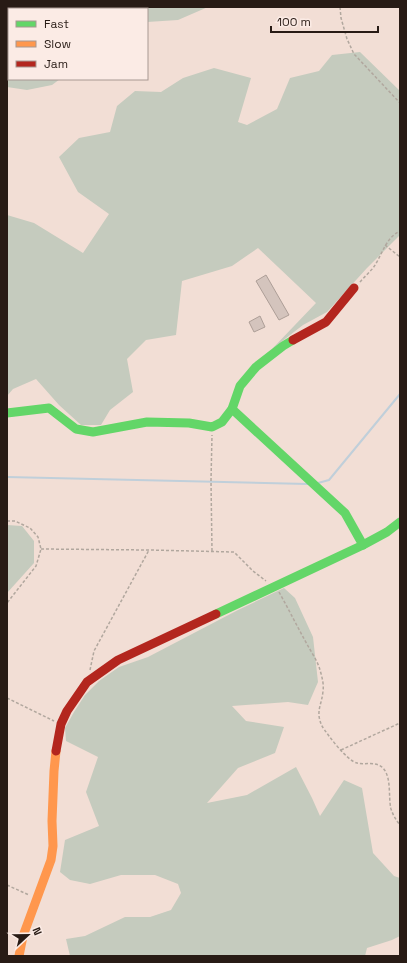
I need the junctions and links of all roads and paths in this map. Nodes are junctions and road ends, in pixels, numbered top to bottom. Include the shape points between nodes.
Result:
1 (340, 7) edge
2 (400, 102) edge
3 (400, 231) edge
4 (385, 245) junction
5 (400, 257) edge
6 (354, 288) joint
7 (232, 409) junction
8 (7, 413) edge
9 (212, 427) junction
10 (7, 521) edge
11 (400, 522) edge
12 (363, 545) junction
13 (41, 550) junction
14 (149, 550) junction
15 (212, 551) junction
16 (276, 586) junction
17 (7, 603) edge
18 (90, 670) dead end
19 (7, 698) edge
20 (400, 723) edge
21 (60, 724) junction
22 (341, 750) junction
23 (400, 825) edge
24 (7, 885) edge
25 (37, 898) junction
26 (19, 956) edge

1 - 2 path via 347,39 354,54
3 - 4 path
4 - 5 path
4 - 6 path via 373,268
6 - 7 street via 326,322 283,346 256,367 240,386
7 - 9 street via 222,422
7 - 12 street via 345,513
8 - 9 street via 49,408 76,429 93,432 147,422 189,423
9 - 15 path
10 - 13 path via 16,521 30,528 38,537
11 - 12 street
12 - 16 street
13 - 14 path
13 - 17 path via 36,566
14 - 15 path
14 - 18 path via 94,651
15 - 16 path via 234,552 266,581
16 - 21 street via 118,660 87,682
16 - 22 path via 319,668 324,684 318,717
19 - 21 path
20 - 22 path
21 - 25 street via 54,771 53,846 48,870
22 - 23 path via 350,761 374,764 386,772 391,809
24 - 25 path
25 - 26 street

